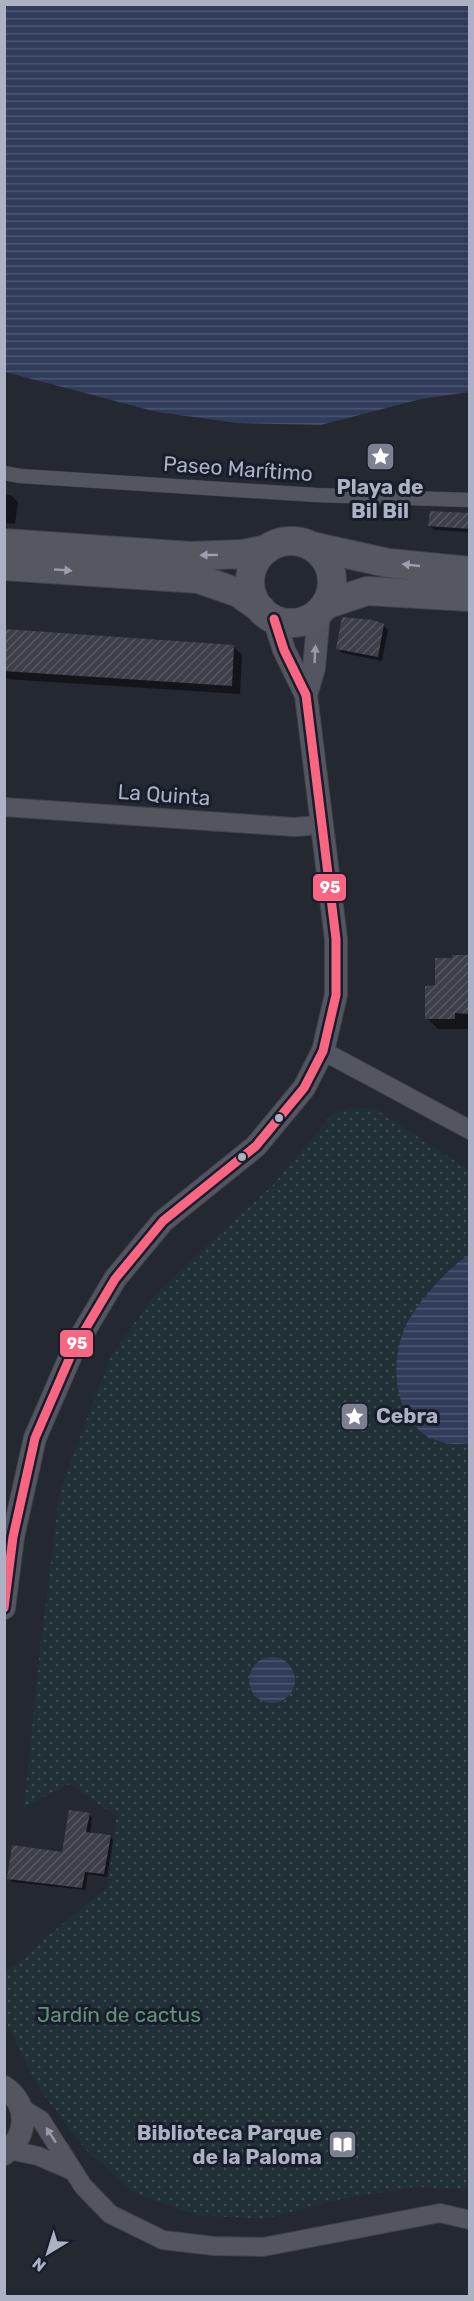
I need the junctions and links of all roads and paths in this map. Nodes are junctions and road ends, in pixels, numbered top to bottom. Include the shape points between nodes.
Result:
1 (4, 472) edge
2 (470, 500) edge
3 (4, 543) edge
4 (310, 546) junction
5 (267, 549) junction
6 (4, 566) edge
7 (470, 571) edge
8 (470, 597) edge
9 (322, 608) junction
10 (271, 622) junction
11 (306, 695) junction
12 (4, 807) edge
13 (321, 825) junction
14 (323, 1051) junction
15 (470, 1130) edge
16 (4, 1608) edge
17 (10, 2091) edge
18 (6, 2154) edge
19 (74, 2171) junction
20 (470, 2220) edge

1 - 2 street, Paseo Marítimo via 316,495
5 -> 3 main road via 243,554 190,555
4 - 5 main road via 293,541
7 -> 4 main road via 388,563
4 - 9 main road via 325,560 332,579 331,592
5 - 10 main road via 258,558 250,584 254,598
6 -> 10 main road via 199,579 239,593
8 - 9 main road via 367,591
9 - 10 main road via 298,622
11 -> 9 street
10 - 11 street
11 - 13 street
12 - 13 street, La Quinta via 294,827
13 - 14 street via 336,939 336,995
14 - 15 street
14 - 16 street via 304,1088 256,1146 163,1221 115,1279 74,1348 35,1438 13,1537
17 - 18 street via 23,2128
19 -> 17 street via 41,2120
18 - 19 street via 38,2156
19 - 20 street via 110,2214 163,2240 263,2247 440,2213

